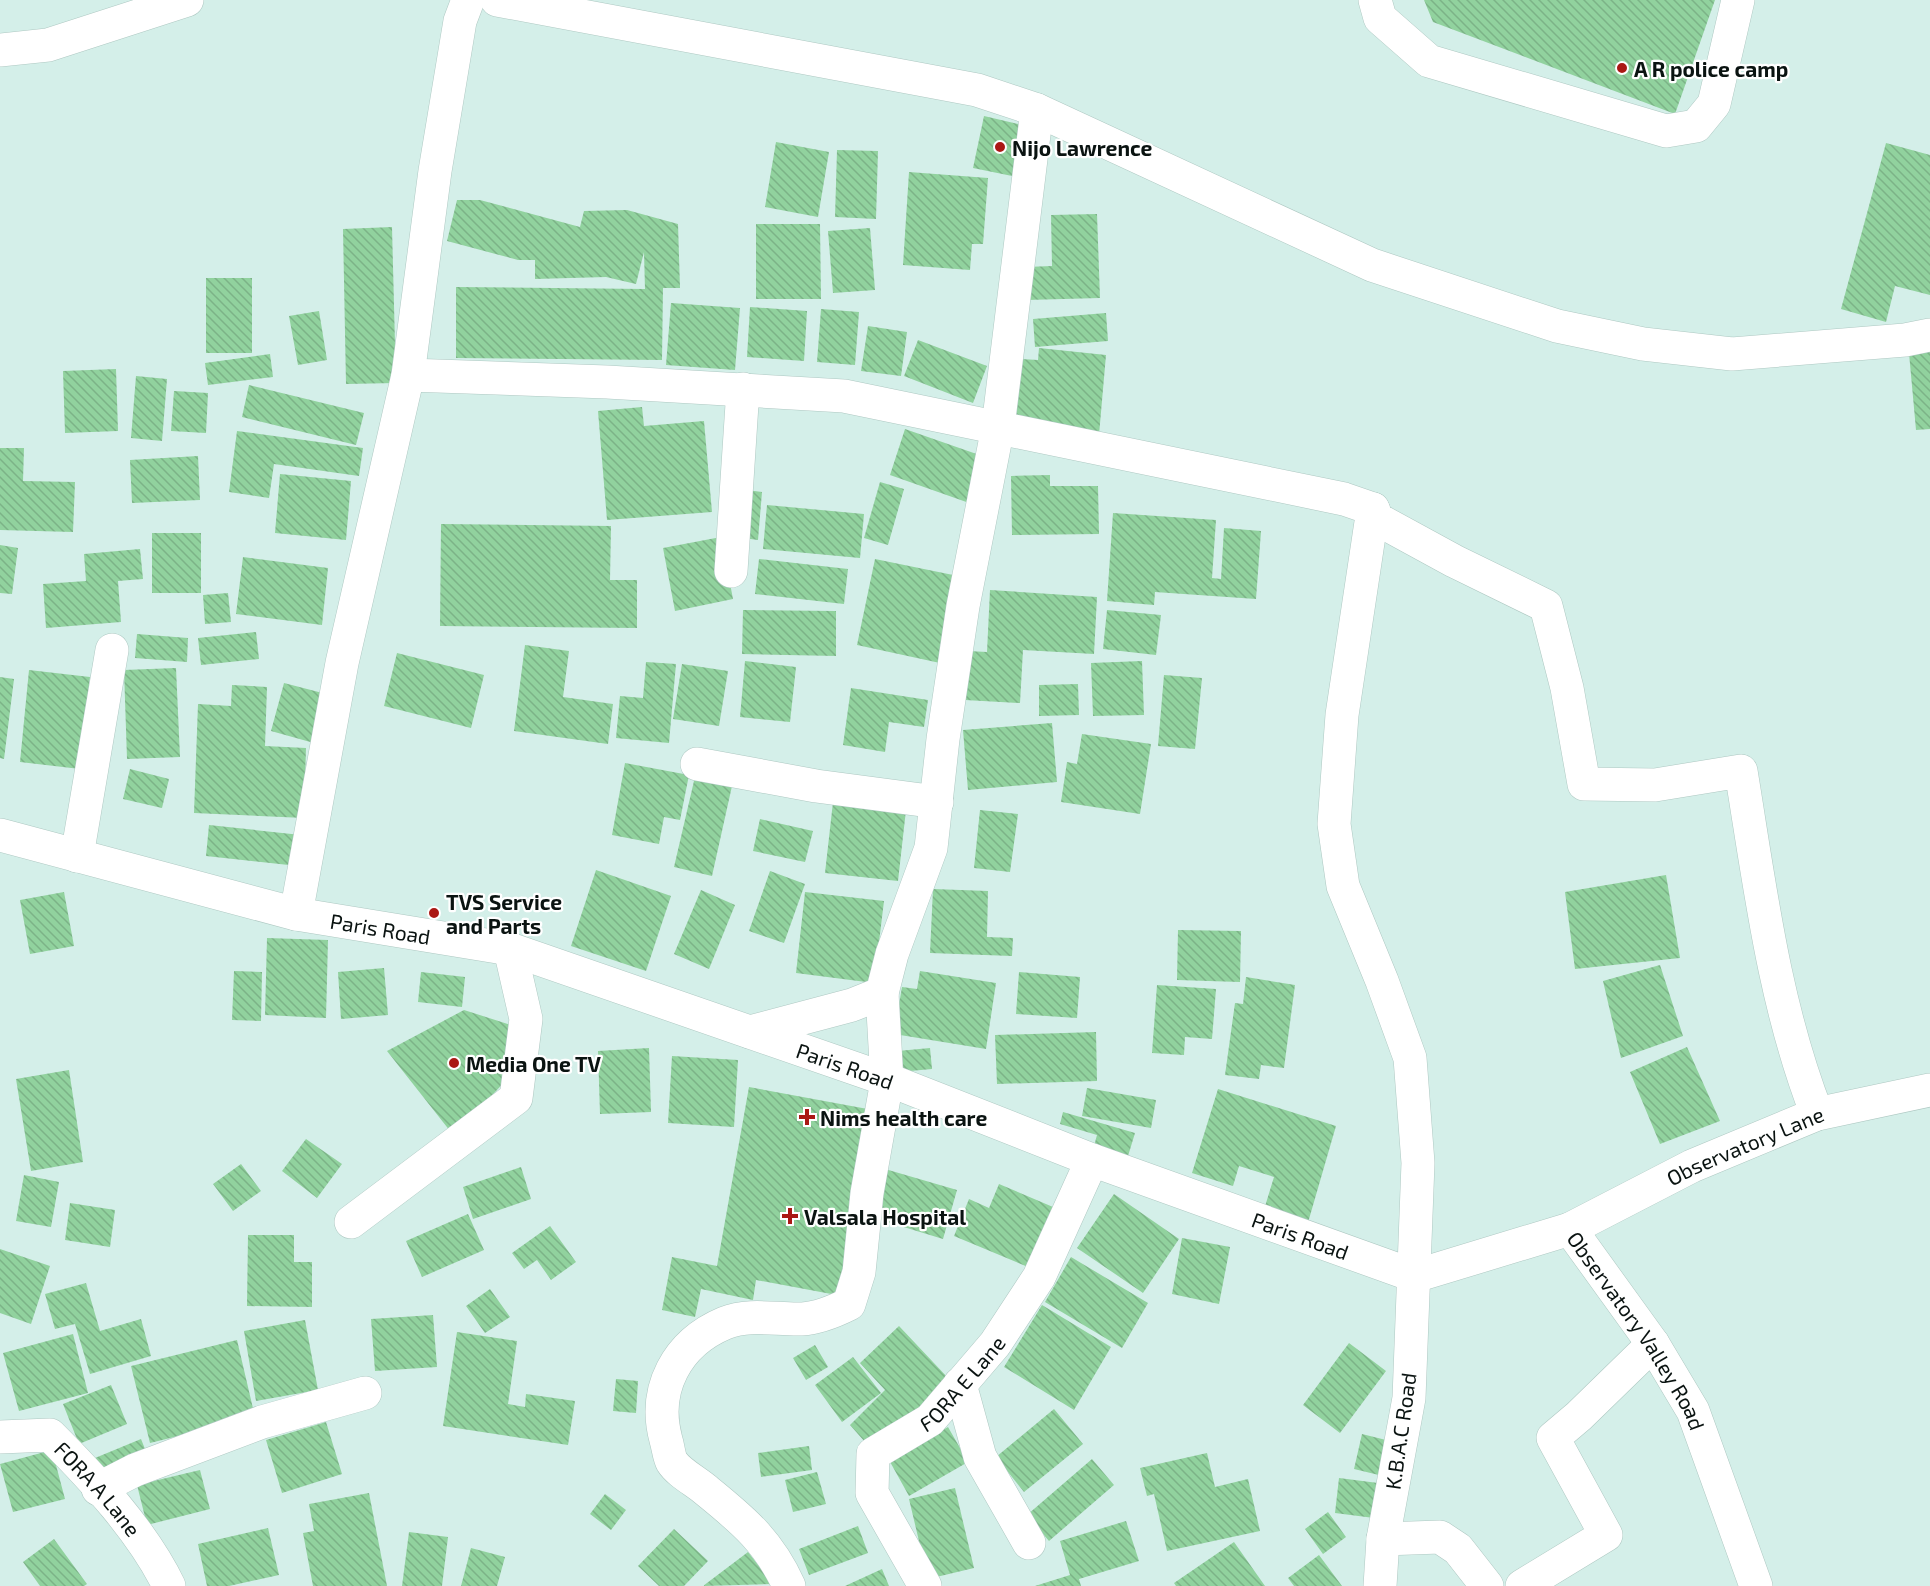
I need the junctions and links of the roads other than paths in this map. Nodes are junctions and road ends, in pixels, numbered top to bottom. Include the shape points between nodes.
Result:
1 (187, 0) edge
2 (468, 0) edge
3 (497, 0) edge
4 (1375, 0) edge
5 (1738, 0) edge
6 (0, 50) edge
7 (1037, 110) junction
8 (1930, 335) edge
9 (408, 375) junction
10 (743, 389) junction
11 (998, 427) junction
12 (1373, 509) junction
13 (731, 571) dead end
14 (112, 650) dead end
15 (697, 764) dead end
16 (937, 802) junction
17 (0, 835) edge
18 (77, 856) junction
19 (296, 914) junction
20 (510, 949) junction
21 (882, 993) junction
22 (750, 1032) junction
23 (887, 1081) junction
24 (1930, 1090) edge
25 (1817, 1114) junction
26 (1092, 1160) junction
27 (351, 1222) dead end
28 (1570, 1229) junction
29 (1415, 1276) junction
30 (1653, 1344) junction
31 (960, 1384) junction
32 (365, 1393) dead end
33 (0, 1437) edge
34 (98, 1489) junction
35 (1383, 1539) junction
36 (1029, 1543) dead end
37 (169, 1586) edge
38 (789, 1586) edge
39 (925, 1586) edge
40 (1380, 1586) edge
41 (1486, 1586) edge
42 (1522, 1586) edge
43 (1756, 1586) edge

1 - 6 street via 48,45
2 - 9 street via 460,21 435,171
3 - 7 street via 977,90
4 - 5 street via 1380,18 1429,61 1666,131 1696,126 1714,104
7 - 8 street via 1372,265 1557,326 1643,344 1732,354
7 - 11 street
9 - 10 street
9 - 19 street via 342,663
10 - 11 street via 844,396
10 - 13 street
11 - 12 street via 1344,499
11 - 16 street via 963,606
12 - 25 street via 1377,519 1546,606 1567,688 1584,784 1655,785 1741,771 1772,963 1796,1061
12 - 29 street, K.B.A.C Road via 1342,715 1334,824 1343,886 1410,1058 1418,1163
14 - 18 street
15 - 16 street via 816,786
16 - 21 street via 931,848 892,954
17 - 18 street, Paris Road
18 - 19 street, Paris Road
19 - 20 street, Paris Road
20 - 22 street, Paris Road
20 - 27 street via 526,1019 516,1098
21 - 22 street via 852,1005
21 - 23 street
22 - 23 street, Paris Road
23 - 26 street, Paris Road
23 - 38 street via 858,1272 849,1304 802,1319 772,1316 728,1322 697,1338 678,1359 662,1392 662,1425 672,1462 765,1542
24 - 25 street, Observatory Lane
25 - 28 street, Observatory Lane via 1692,1167
26 - 29 street, Paris Road
26 - 31 street, FORA E Lane via 1040,1277 995,1344
28 - 29 street, Observatory Valley Road
28 - 30 street, Observatory Valley Road
29 - 35 street, K.B.A.C Road via 1409,1398
30 - 42 street via 1552,1438 1606,1535
30 - 43 street, Observatory Valley Road via 1693,1411
31 - 36 street via 980,1457
31 - 39 street, FORA E Lane via 930,1420 873,1454 872,1492
32 - 34 street via 262,1422 135,1470
33 - 34 street, FORA A Lane via 50,1436
34 - 37 street, FORA A Lane via 158,1562
35 - 40 street, K.B.A.C Road
35 - 41 street via 1440,1537 1458,1550

